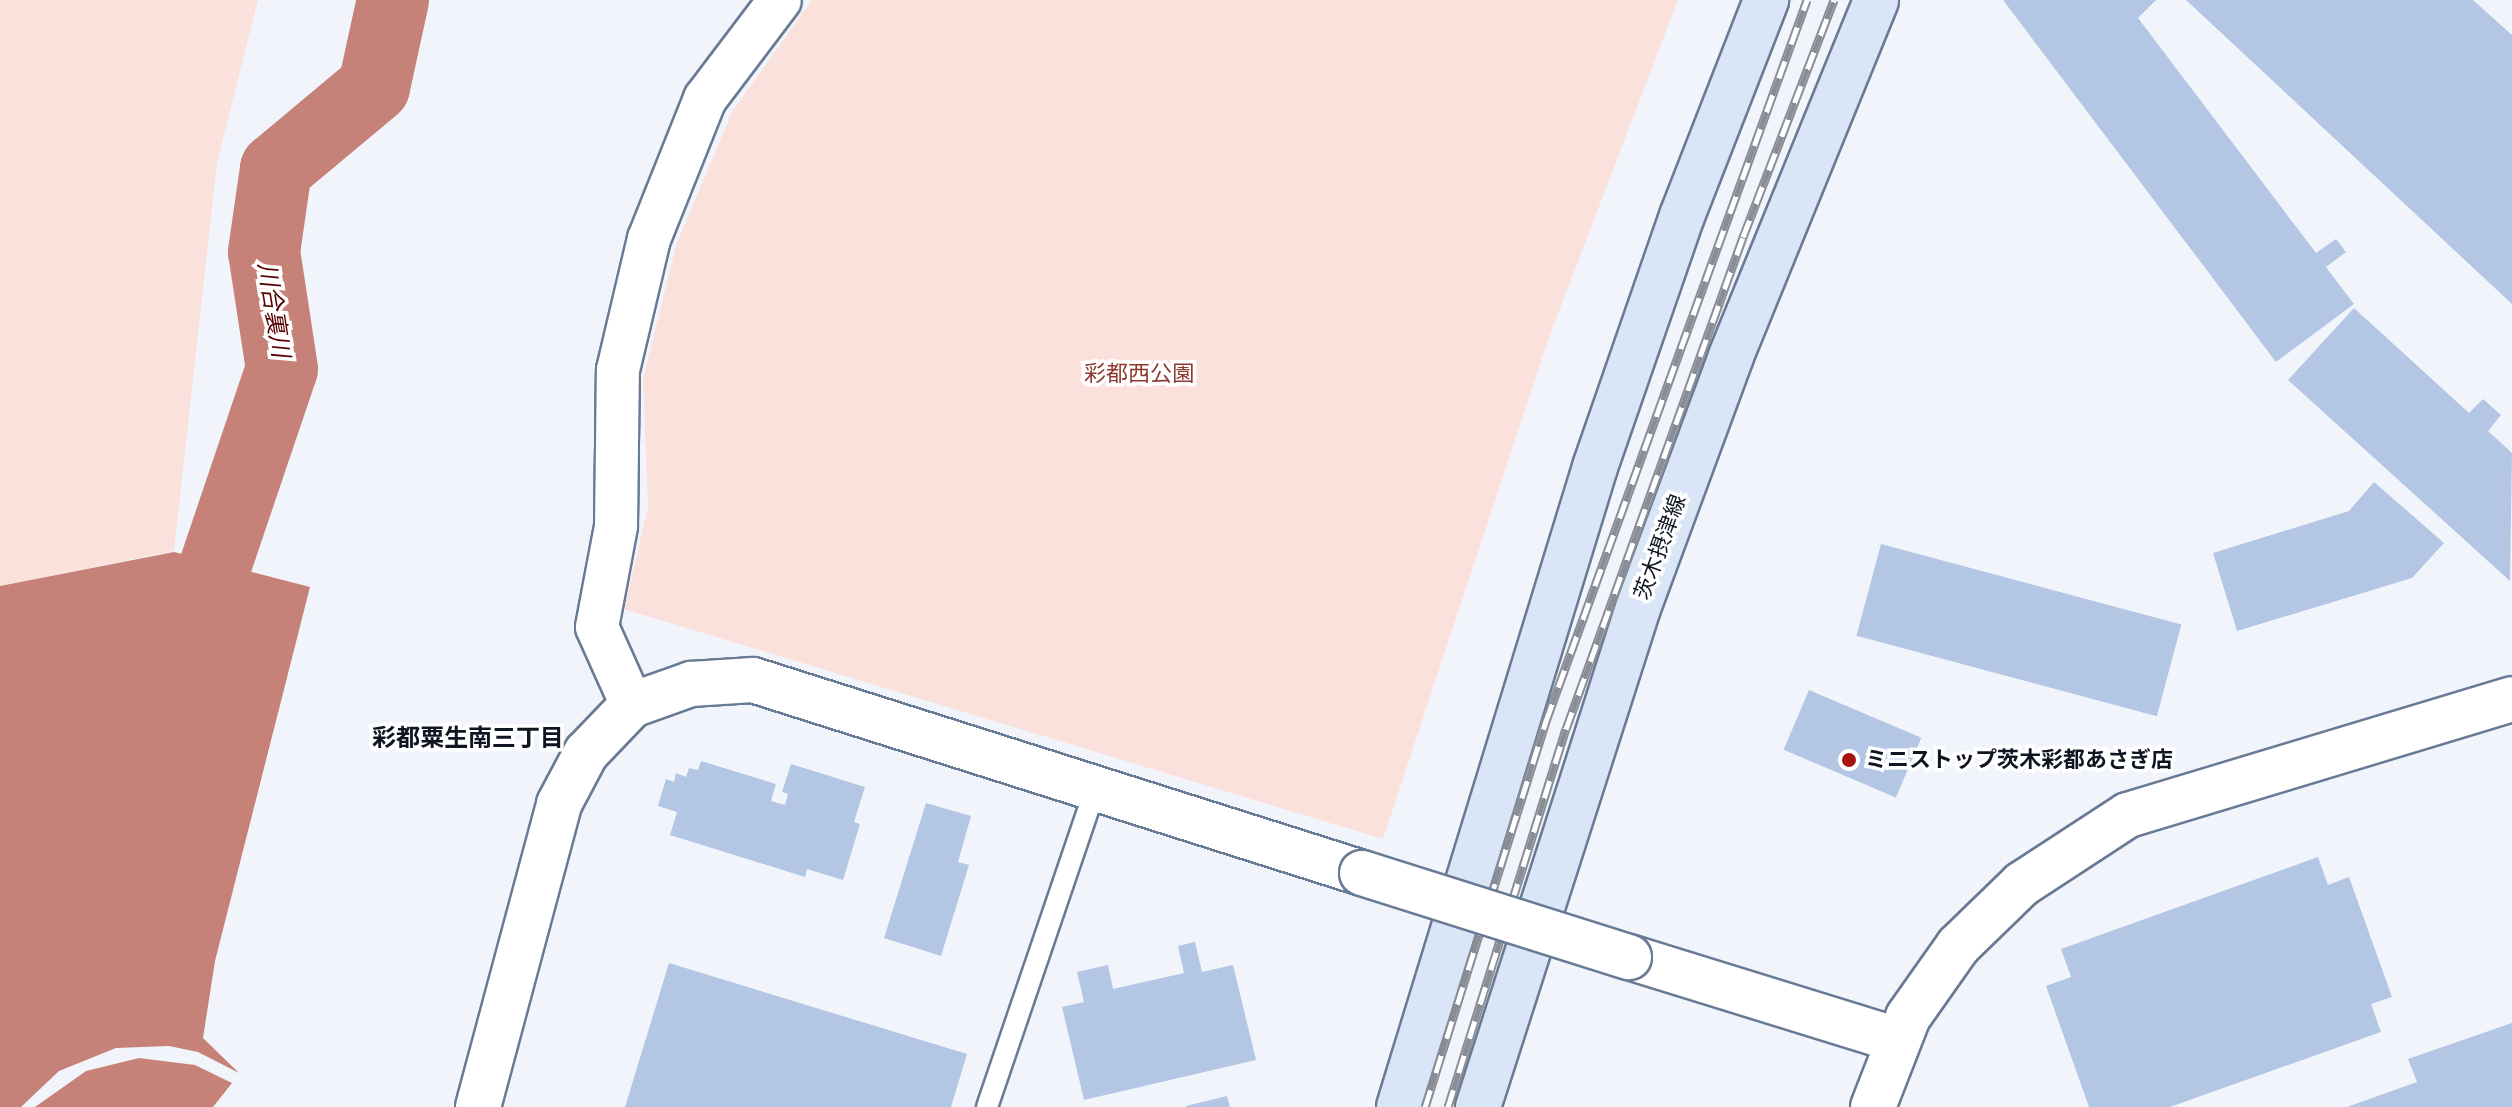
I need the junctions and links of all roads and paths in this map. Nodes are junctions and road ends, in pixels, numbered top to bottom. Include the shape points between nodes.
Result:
1 (780, 0) edge
2 (1766, 0) edge
3 (1876, 0) edge
4 (2512, 699) edge
5 (632, 705) junction
6 (1095, 789) junction
7 (1897, 1040) junction
8 (478, 1107) edge
9 (987, 1107) edge
10 (1399, 1107) edge
11 (1478, 1107) edge
12 (1873, 1107) edge

1 - 5 street via 705,99 649,239 618,370 616,526 597,627
2 - 10 main road via 1682,216 1595,467
3 - 11 main road, 茨木摂津線 via 1675,506 1588,753
4 - 7 street via 2128,815 2022,884 1988,913 1930,983
5 - 6 street via 691,684 753,680
5 - 8 street via 586,753 559,804
6 - 7 street, bridge
6 - 9 lane
7 - 12 street

